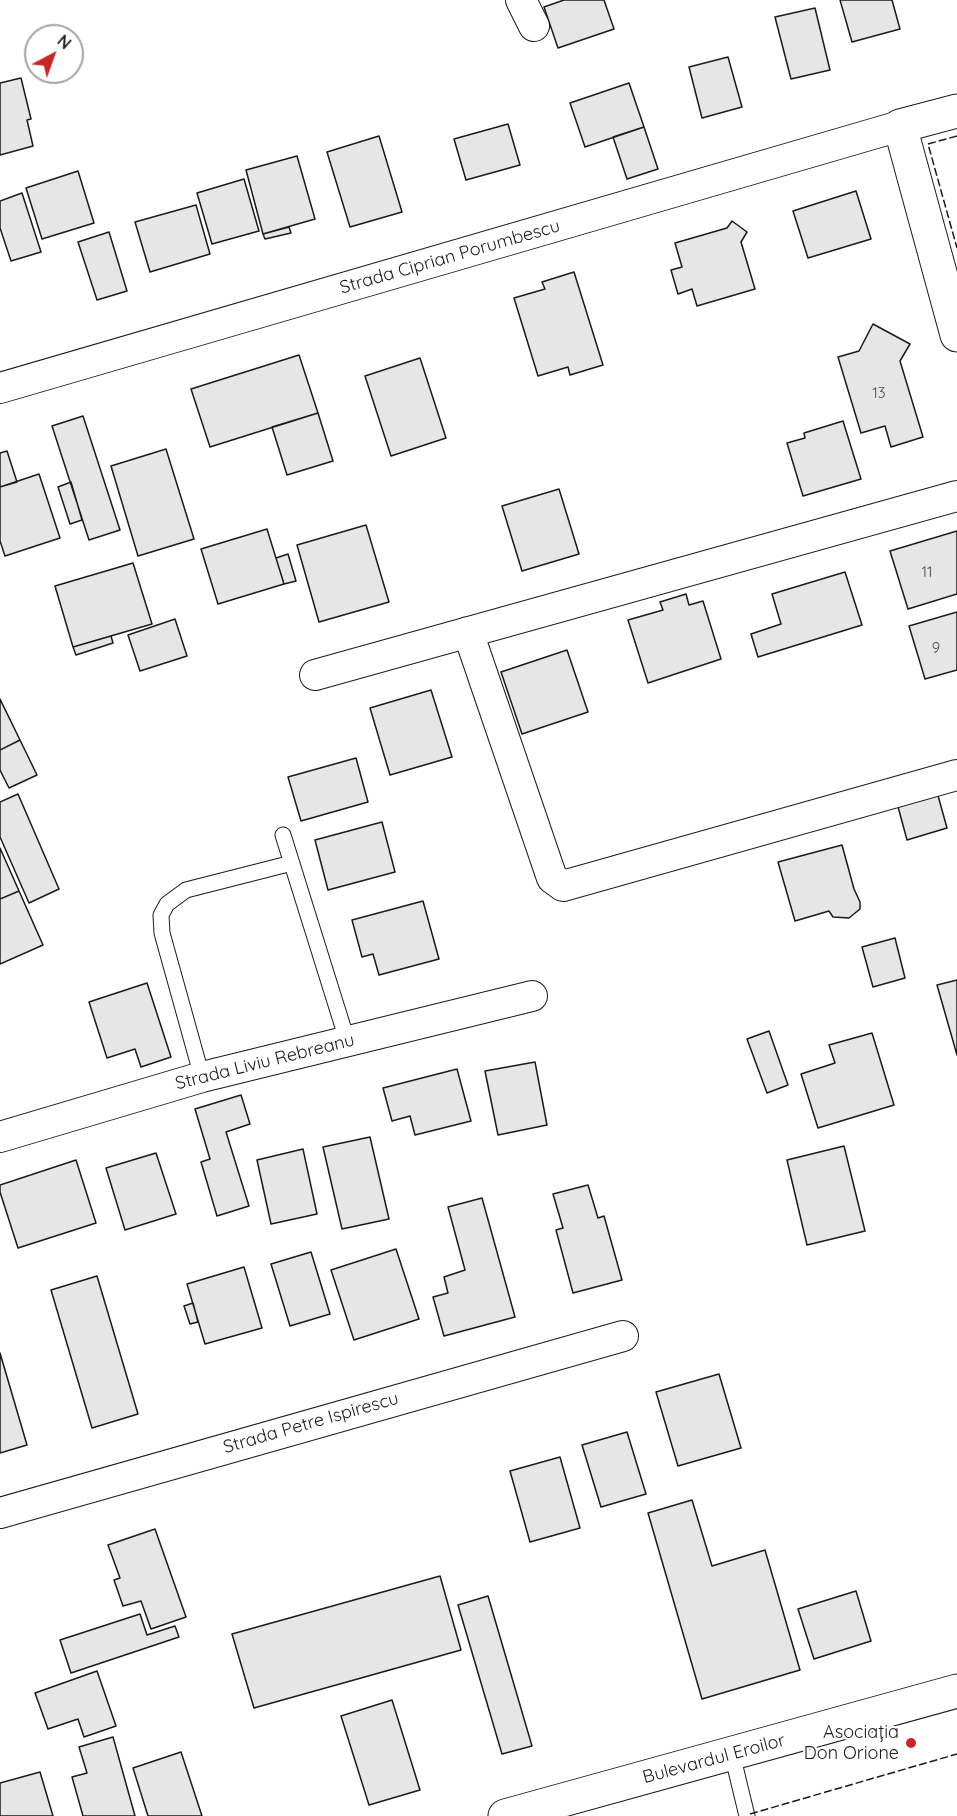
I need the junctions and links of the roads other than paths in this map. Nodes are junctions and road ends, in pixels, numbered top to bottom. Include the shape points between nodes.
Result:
1 (521, 0) edge
2 (534, 26) dead end
3 (957, 111) edge
4 (900, 126) junction
5 (957, 335) edge
6 (0, 388) edge
7 (957, 496) edge
8 (468, 632) junction
9 (315, 675) dead end
10 (957, 775) edge
11 (283, 835) dead end
12 (292, 863) junction
13 (532, 996) dead end
14 (347, 1040) junction
15 (202, 1077) junction
16 (0, 1137) edge
17 (623, 1336) dead end
18 (0, 1513) edge
19 (957, 1691) edge
20 (732, 1754) junction
21 (505, 1816) edge
22 (747, 1816) edge

1 - 2 street
3 - 4 main road
4 - 5 main road
4 - 6 street, Strada Ciprian Porumbescu
7 - 8 street
8 - 9 street
8 - 10 street via 552,878 563,886
11 - 12 lane
12 - 14 lane
12 - 15 lane via 186,890 167,904 161,915 162,933
13 - 14 street, Strada Liviu Rebreanu
14 - 15 street, Strada Liviu Rebreanu
15 - 16 street, Strada Liviu Rebreanu
17 - 18 street, Strada Petre Ispirescu
19 - 20 main road, Bulevardul Eroilor
20 - 21 main road, Bulevardul Eroilor
20 - 22 lane

